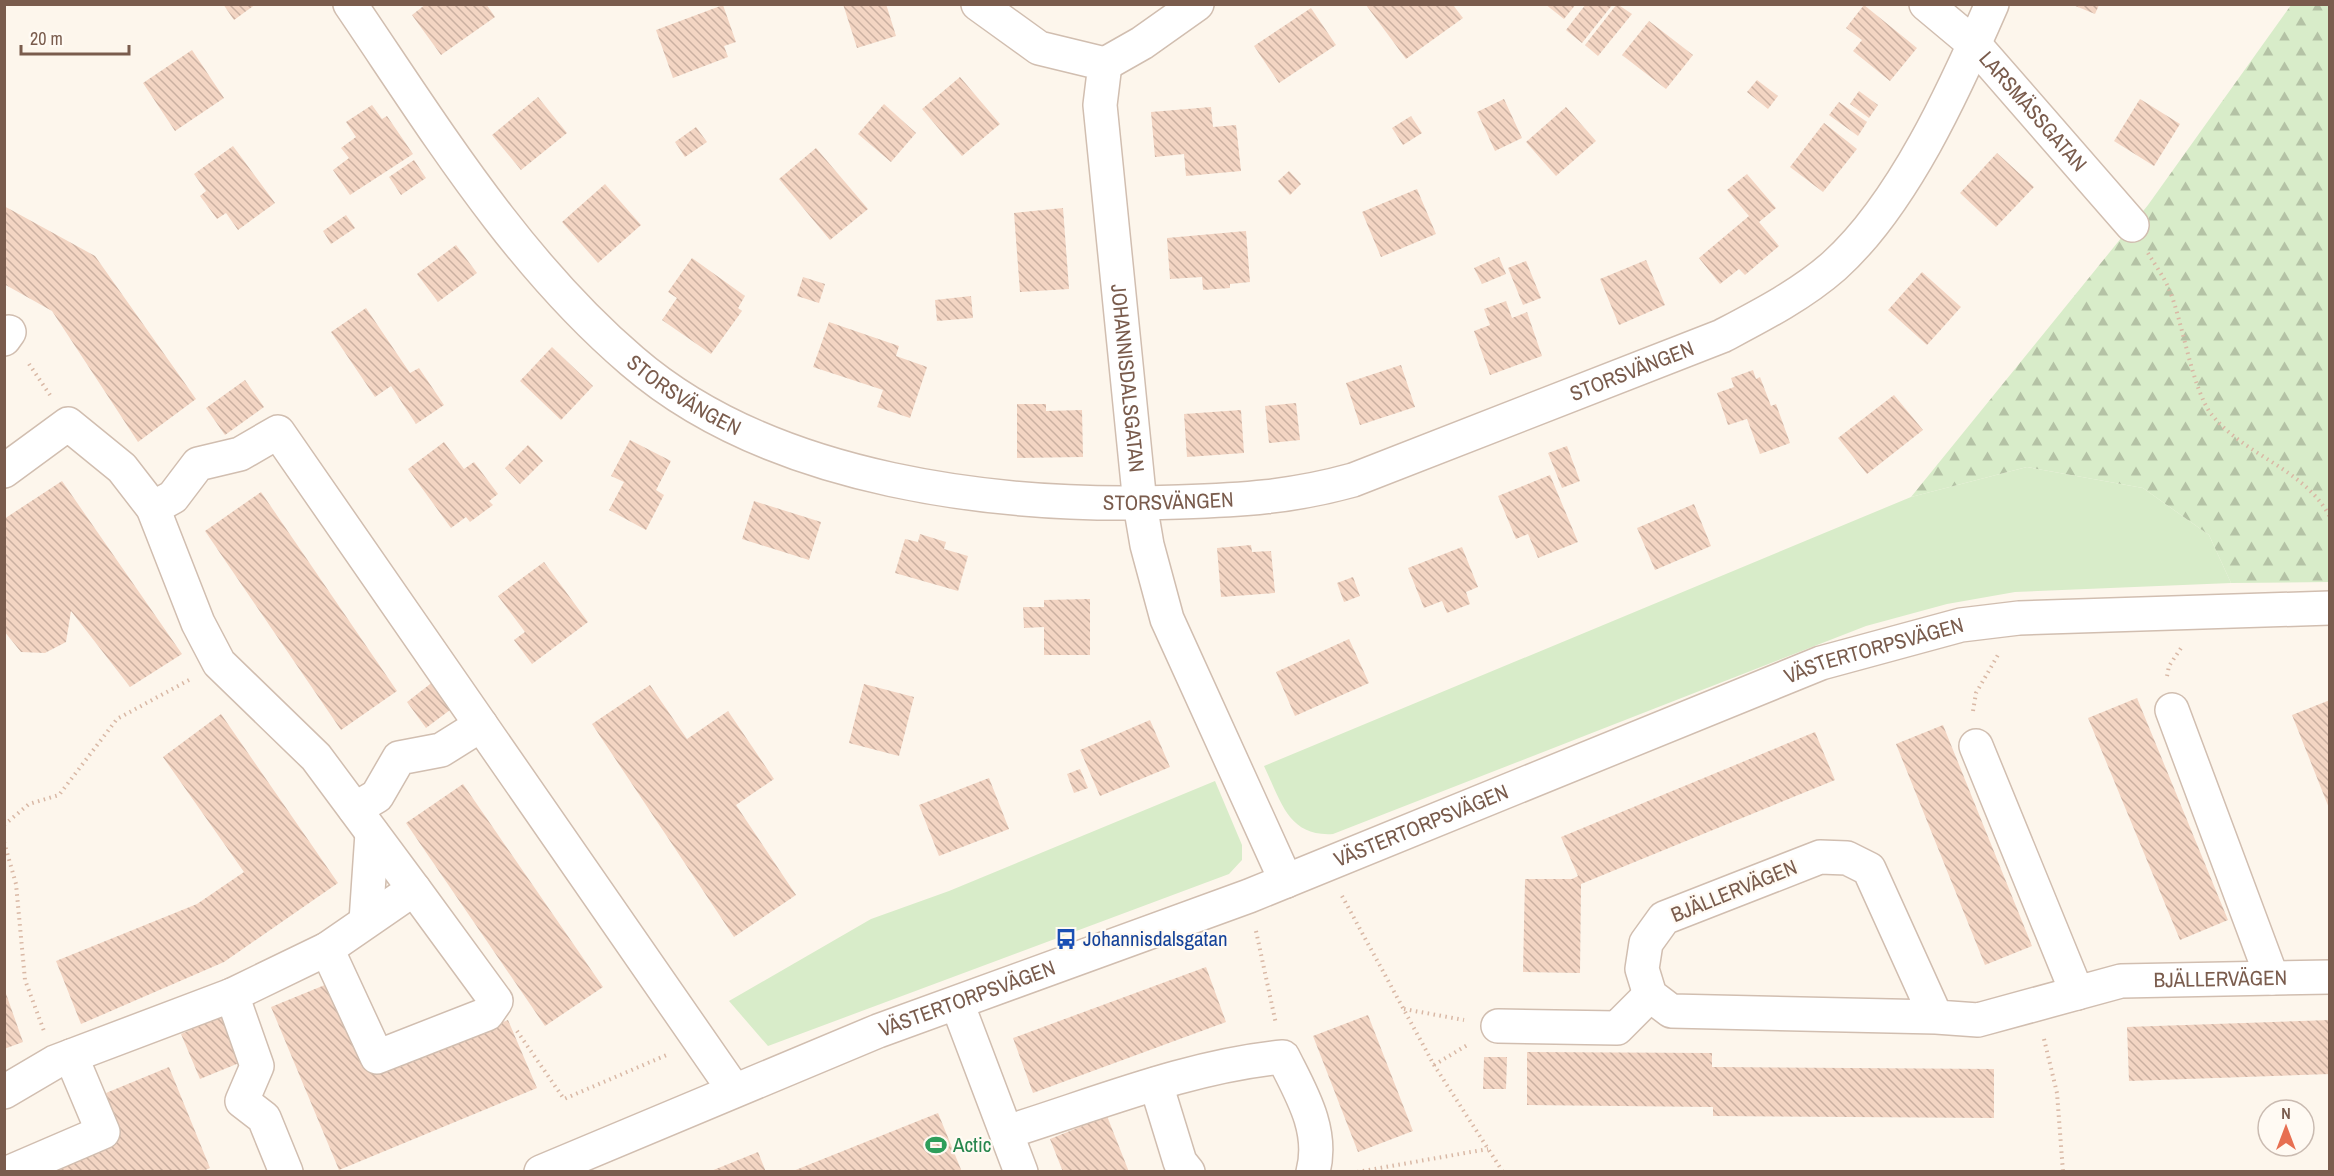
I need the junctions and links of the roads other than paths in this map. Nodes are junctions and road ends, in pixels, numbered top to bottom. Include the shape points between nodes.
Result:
1 (350, 4) edge
2 (978, 4) edge
3 (1197, 4) edge
4 (1926, 4) edge
5 (1992, 4) edge
6 (1975, 45) junction
7 (1105, 64) junction
8 (2132, 225) road end
9 (4, 471) edge
10 (1140, 504) junction
11 (153, 508) junction
12 (2330, 608) edge
13 (2172, 710) road end
14 (481, 725) junction
15 (1976, 746) road end
16 (363, 821) junction
17 (1286, 881) junction
18 (414, 889) junction
19 (366, 921) junction
20 (327, 949) junction
21 (2330, 977) edge
22 (2272, 978) junction
23 (2077, 993) junction
24 (232, 994) junction
25 (1650, 995) junction
26 (957, 1003) junction
27 (1936, 1017) junction
28 (1498, 1026) road end
29 (63, 1059) junction
30 (1156, 1084) junction
31 (734, 1090) junction
32 (4, 1092) edge
33 (1007, 1132) junction
34 (10, 1172) edge
35 (286, 1172) edge
36 (541, 1172) edge
37 (1021, 1172) edge
38 (1188, 1172) edge
39 (1313, 1172) edge

1 - 10 street, STORSVÄNGEN via 522,248 561,296 666,389 762,439 865,472 999,498
2 - 7 street via 1039,48
3 - 7 street
4 - 6 street, LARSMÄSSGATAN
5 - 6 street, STORSVÄNGEN
6 - 8 street, LARSMÄSSGATAN
6 - 10 street, STORSVÄNGEN via 1907,175 1862,238 1833,267 1763,315 1711,340 1353,480 1265,499
7 - 10 street, JOHANNISDALSGATAN via 1100,105
9 - 11 street via 68,424 122,468
10 - 17 street, JOHANNISDALSGATAN via 1167,619
11 - 14 street via 173,497 198,465 240,454 278,432
11 - 16 street via 198,623 219,663 316,757
12 - 17 street, VÄSTERTORPSVÄGEN via 2019,618 1961,625 1821,663
13 - 22 street
14 - 16 street via 441,750 399,758
14 - 31 street
15 - 23 street
16 - 18 street
16 - 19 street
17 - 26 street, VÄSTERTORPSVÄGEN
18 - 19 street
18 - 20 street via 496,1001 487,1014 376,1057
19 - 20 street
20 - 24 street
21 - 22 street, BJÄLLERVÄGEN
22 - 23 street, BJÄLLERVÄGEN via 2121,981
23 - 27 street, BJÄLLERVÄGEN via 1978,1020
24 - 29 street
24 - 35 street via 257,1066 242,1101 264,1118
25 - 27 street, BJÄLLERVÄGEN via 1671,1011
25 - 27 street, BJÄLLERVÄGEN via 1642,969 1646,943 1664,918 1820,857 1847,858 1869,869
25 - 28 street via 1617,1028
26 - 31 street, VÄSTERTORPSVÄGEN
26 - 33 street
29 - 32 street
29 - 34 street via 103,1132
30 - 33 street
30 - 38 street via 1180,1162
30 - 39 street via 1246,1060 1283,1057 1307,1104 1318,1151
31 - 36 street, VÄSTERTORPSVÄGEN
33 - 37 street

